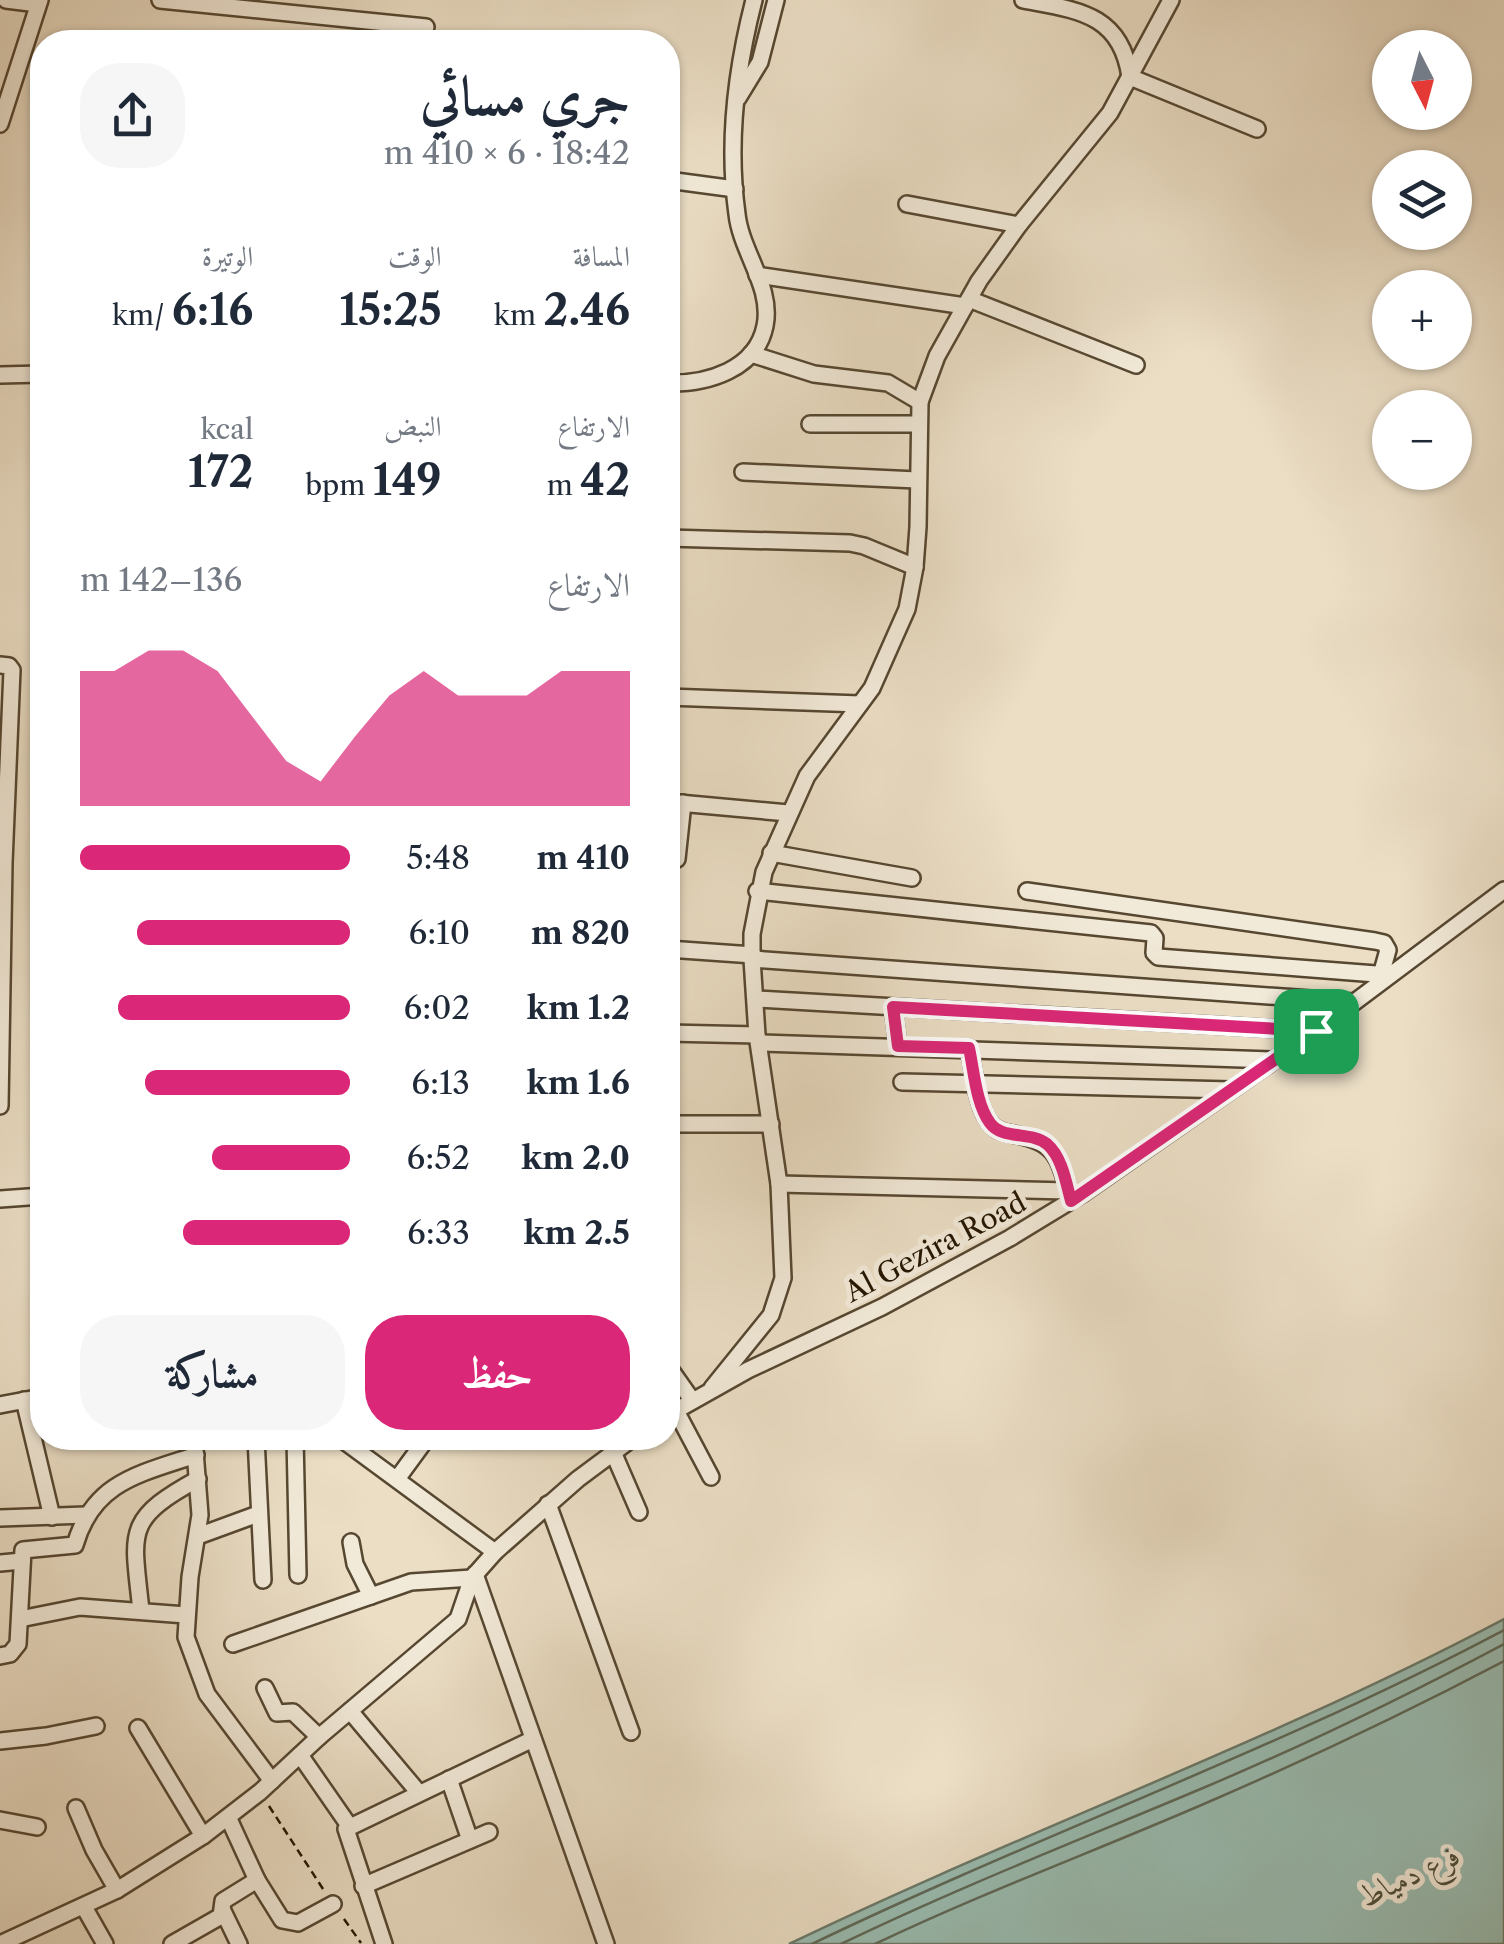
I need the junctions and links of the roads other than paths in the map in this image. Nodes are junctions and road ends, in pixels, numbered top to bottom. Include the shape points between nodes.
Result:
1 (6, 0) edge
2 (160, 0) edge
3 (754, 0) edge
4 (776, 0) edge
5 (1023, 0) edge
6 (1171, 0) edge
7 (39, 2) edge
8 (426, 28) dead end
9 (30, 30) edge
10 (30, 30) edge
11 (1130, 77) junction
12 (735, 102) junction
13 (0, 124) edge
14 (1257, 130) dead end
15 (680, 182) edge
16 (735, 189) junction
17 (906, 204) dead end
18 (1018, 225) junction
19 (756, 275) junction
20 (967, 302) junction
21 (750, 354) junction
22 (1136, 365) dead end
23 (30, 374) edge
24 (0, 375) edge
25 (680, 383) edge
26 (920, 402) junction
27 (810, 424) dead end
28 (919, 424) junction
29 (743, 472) dead end
30 (918, 480) junction
31 (680, 538) edge
32 (915, 567) junction
33 (0, 664) edge
34 (680, 697) edge
35 (860, 704) junction
36 (680, 803) edge
37 (788, 813) junction
38 (771, 852) junction
39 (912, 878) dead end
40 (1504, 890) edge
41 (1027, 891) dead end
42 (758, 892) junction
43 (680, 949) edge
44 (752, 957) junction
45 (1385, 975) junction
46 (756, 999) junction
47 (1353, 1002) junction
48 (893, 1007) junction
49 (1031, 1015) junction
50 (1316, 1031) junction
51 (680, 1034) edge
52 (758, 1039) junction
53 (898, 1046) junction
54 (969, 1048) junction
55 (1033, 1050) junction
56 (1274, 1060) junction
57 (902, 1082) dead end
58 (978, 1084) junction
59 (1230, 1090) junction
60 (0, 1106) edge
61 (680, 1124) edge
62 (771, 1124) junction
63 (779, 1184) junction
64 (1070, 1196) junction
65 (30, 1197) edge
66 (0, 1199) edge
67 (680, 1383) edge
68 (712, 1388) junction
69 (30, 1399) edge
70 (24, 1400) junction
71 (692, 1400) junction
72 (0, 1405) edge
73 (680, 1407) edge
74 (30, 1425) edge
75 (680, 1426) edge
76 (36, 1450) edge
77 (195, 1450) edge
78 (256, 1450) edge
79 (294, 1450) edge
80 (367, 1450) edge
81 (416, 1450) edge
82 (616, 1450) edge
83 (613, 1452) junction
84 (196, 1455) junction
85 (712, 1477) dead end
86 (397, 1479) junction
87 (198, 1480) junction
88 (548, 1504) junction
89 (639, 1512) dead end
90 (258, 1514) junction
91 (86, 1515) junction
92 (52, 1517) junction
93 (0, 1518) edge
94 (198, 1536) junction
95 (350, 1542) dead end
96 (496, 1552) junction
97 (22, 1562) junction
98 (0, 1563) edge
99 (298, 1575) dead end
100 (473, 1576) junction
101 (264, 1580) dead end
102 (371, 1596) junction
103 (0, 1604) edge
104 (20, 1611) junction
105 (141, 1611) junction
106 (186, 1615) junction
107 (233, 1644) dead end
108 (0, 1656) edge
109 (265, 1688) dead end
110 (350, 1712) junction
111 (96, 1726) dead end
112 (138, 1728) dead end
113 (631, 1732) dead end
114 (319, 1737) junction
115 (533, 1739) junction
116 (0, 1740) edge
117 (300, 1755) junction
118 (449, 1779) junction
119 (266, 1787) junction
120 (419, 1793) junction
121 (76, 1808) dead end
122 (228, 1817) junction
123 (0, 1820) edge
124 (37, 1828) dead end
125 (348, 1828) junction
126 (488, 1832) dead end
127 (203, 1836) junction
128 (470, 1840) junction
129 (257, 1880) junction
130 (364, 1886) junction
131 (118, 1890) junction
132 (333, 1904) road end
133 (84, 1906) junction
134 (223, 1911) junction
135 (0, 1944) edge
136 (105, 1944) edge
137 (172, 1944) edge
138 (239, 1944) edge
139 (384, 1944) edge
140 (606, 1944) edge

1 - 7 street
2 - 8 street
3 - 12 street
4 - 12 street via 760,62
5 - 11 street via 1099,20 1124,51
6 - 11 street
7 - 10 street
9 - 13 street
11 - 14 street
11 - 18 street via 1110,113
12 - 16 street
15 - 16 street
16 - 19 street via 740,234
17 - 18 street
18 - 20 street
19 - 20 street
19 - 21 street via 766,317
20 - 22 street
20 - 26 street
21 - 25 street via 712,379
21 - 26 street via 814,374 888,383
23 - 24 street
26 - 28 street
27 - 28 street
28 - 30 street
29 - 30 street
30 - 32 street
31 - 32 street via 850,544
32 - 35 street via 891,650
33 - 60 street via 12,668
34 - 35 street
35 - 37 street via 806,776
36 - 37 street
37 - 38 street
38 - 39 street
38 - 42 street
40 - 45 street, Al Gezira Road
41 - 45 street via 1384,943
42 - 44 street
42 - 45 street via 1151,933 1158,957
43 - 44 street
44 - 46 street
44 - 47 street
45 - 47 street, Al Gezira Road
46 - 48 street
46 - 52 street
47 - 50 street, Al Gezira Road
48 - 49 street
48 - 53 street
49 - 50 street
49 - 55 street
50 - 56 street, Al Gezira Road
51 - 52 street
52 - 53 street
52 - 62 street
53 - 54 street
54 - 55 street
54 - 58 street
55 - 56 street
56 - 59 street, Al Gezira Road
57 - 58 street
58 - 59 street
58 - 64 street via 993,1128 1043,1141 1059,1162
59 - 64 street, Al Gezira Road
61 - 62 street
62 - 63 street
63 - 64 street
63 - 68 street via 779,1297
64 - 68 street, Al Gezira Road via 882,1307
65 - 66 street
67 - 71 street
68 - 71 street, Al Gezira Road
69 - 70 street
70 - 72 street
70 - 74 street
71 - 73 street, Al Gezira Road
75 - 85 street
76 - 92 street
77 - 84 street
78 - 90 street
79 - 99 street
80 - 86 street
81 - 86 street
82 - 83 street
83 - 88 street
83 - 89 street
84 - 87 street
84 - 91 street via 118,1484
86 - 96 street
87 - 94 street
87 - 105 street via 156,1504 138,1530
88 - 96 street
88 - 113 street
90 - 94 street
90 - 101 street
91 - 92 street
91 - 97 street via 75,1545 25,1548
92 - 93 street
94 - 106 street
95 - 102 street
96 - 100 street
97 - 98 street
97 - 104 street
100 - 102 street via 422,1580
100 - 110 street via 458,1619
100 - 115 street
102 - 107 street
103 - 104 street
104 - 105 street
104 - 108 street via 20,1640 14,1652
105 - 106 street
106 - 119 street via 186,1637 207,1694
109 - 114 street via 277,1713 293,1712
110 - 114 street
110 - 120 street
111 - 116 street
112 - 127 street
114 - 117 street
115 - 118 street
115 - 140 street
117 - 119 street
117 - 125 street
118 - 120 street
118 - 128 street
119 - 122 street
120 - 125 street
121 - 131 street
122 - 127 street
122 - 129 street
123 - 124 street
125 - 130 street
126 - 128 street
127 - 131 street
128 - 130 street
129 - 132 street via 288,1923
129 - 134 street via 223,1901
130 - 139 street
131 - 133 street
133 - 135 street
133 - 136 street
134 - 137 street
134 - 138 street

